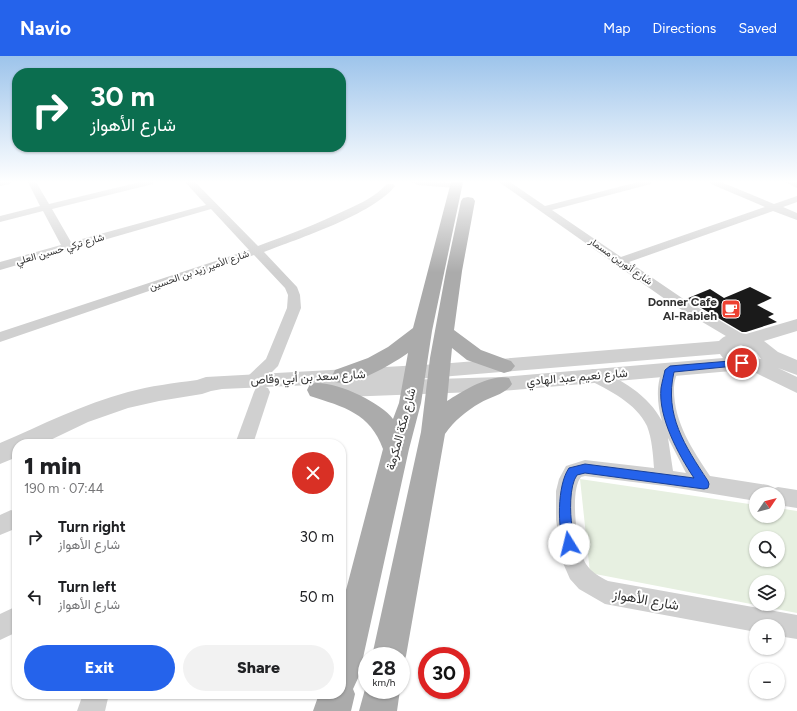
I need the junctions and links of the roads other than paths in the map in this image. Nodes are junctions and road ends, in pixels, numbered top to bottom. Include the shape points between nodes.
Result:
1 (26, 213) edge
2 (48, 213) edge
3 (188, 213) edge
4 (218, 213) edge
5 (352, 213) edge
6 (454, 213) edge
7 (459, 213) edge
8 (549, 213) edge
9 (761, 213) edge
10 (786, 213) edge
11 (797, 217) edge
12 (0, 219) edge
13 (68, 246) junction
14 (256, 251) junction
15 (620, 261) junction
16 (0, 266) edge
17 (797, 326) edge
18 (422, 331) junction
19 (444, 332) junction
20 (0, 337) edge
21 (735, 342) junction
22 (760, 360) junction
23 (797, 368) edge
24 (277, 370) junction
25 (670, 370) junction
26 (502, 375) junction
27 (593, 375) junction
28 (343, 376) junction
29 (426, 380) junction
30 (258, 386) junction
31 (797, 386) edge
32 (318, 390) junction
33 (433, 432) junction
34 (32, 439) edge
35 (245, 439) edge
36 (12, 448) edge
37 (396, 449) junction
38 (0, 454) edge
39 (666, 478) junction
40 (704, 484) junction
41 (749, 491) edge
42 (785, 497) edge
43 (797, 499) edge
44 (12, 621) edge
45 (797, 627) edge
46 (0, 628) edge
47 (391, 647) edge
48 (346, 655) edge
49 (95, 699) edge
50 (336, 699) edge
51 (380, 699) edge
52 (91, 711) edge
53 (332, 711) edge
54 (378, 711) edge

1 - 12 street
2 - 13 street
3 - 13 street, شارع تركي حسين العلي
4 - 14 street
5 - 14 street, شارع الأمير زيد بن الحسين
6 - 18 main road, شارع مكة المكرمة
7 - 19 main road, شارع مكة المكرمة via 454,271
8 - 15 street, شارع أنورين مسمار
9 - 15 street
10 - 11 street
13 - 16 street, شارع تركي حسين العلي
14 - 20 street, شارع الأمير زيد بن الحسين
14 - 24 street via 291,287 294,295 294,308
15 - 21 street, شارع أنورين مسمار via 677,301 696,319
17 - 21 street, شارع نعيم عبد الهادي
17 - 22 street, شارع نعيم عبد الهادي
18 - 28 main road via 392,355
18 - 29 main road, شارع مكة المكرمة
19 - 26 main road
19 - 29 main road, شارع مكة المكرمة
21 - 22 street via 759,345
21 - 22 street via 730,355
21 - 26 street, شارع نعيم عبد الهادي
22 - 23 street
22 - 25 street, شارع نعيم عبد الهادي
22 - 31 street
24 - 28 street, شارع سعد بن أبي وقاص
24 - 30 street, شارع سعد بن أبي وقاص
25 - 27 street, شارع نعيم عبد الهادي
25 - 40 street via 666,406 676,438
26 - 27 street, شارع نعيم عبد الهادي
26 - 29 street, شارع نعيم عبد الهادي
26 - 33 main road via 456,406
27 - 39 street via 625,392 640,404 653,421 659,438
28 - 29 street, شارع سعد بن أبي وقاص
29 - 32 street, شارع سعد بن أبي وقاص
29 - 33 main road, شارع مكة المكرمة
29 - 37 main road, شارع مكة المكرمة
30 - 32 street, شارع سعد بن أبي وقاص
30 - 34 street, شارع سعد بن أبي وقاص via 217,392 202,387 141,396 82,415
30 - 35 street
32 - 37 main road via 374,412 387,428
33 - 47 main road, شارع مكة المكرمة
36 - 38 street
37 - 48 main road, شارع مكة المكرمة
39 - 40 street, شارع الأهواز
39 - 45 street, شارع الأهواز via 585,468 573,472 566,489 566,524 573,560 579,573 593,586 605,592
40 - 41 street, شارع الأهواز
42 - 43 street
44 - 46 street
49 - 52 street
50 - 53 main road
51 - 54 main road

